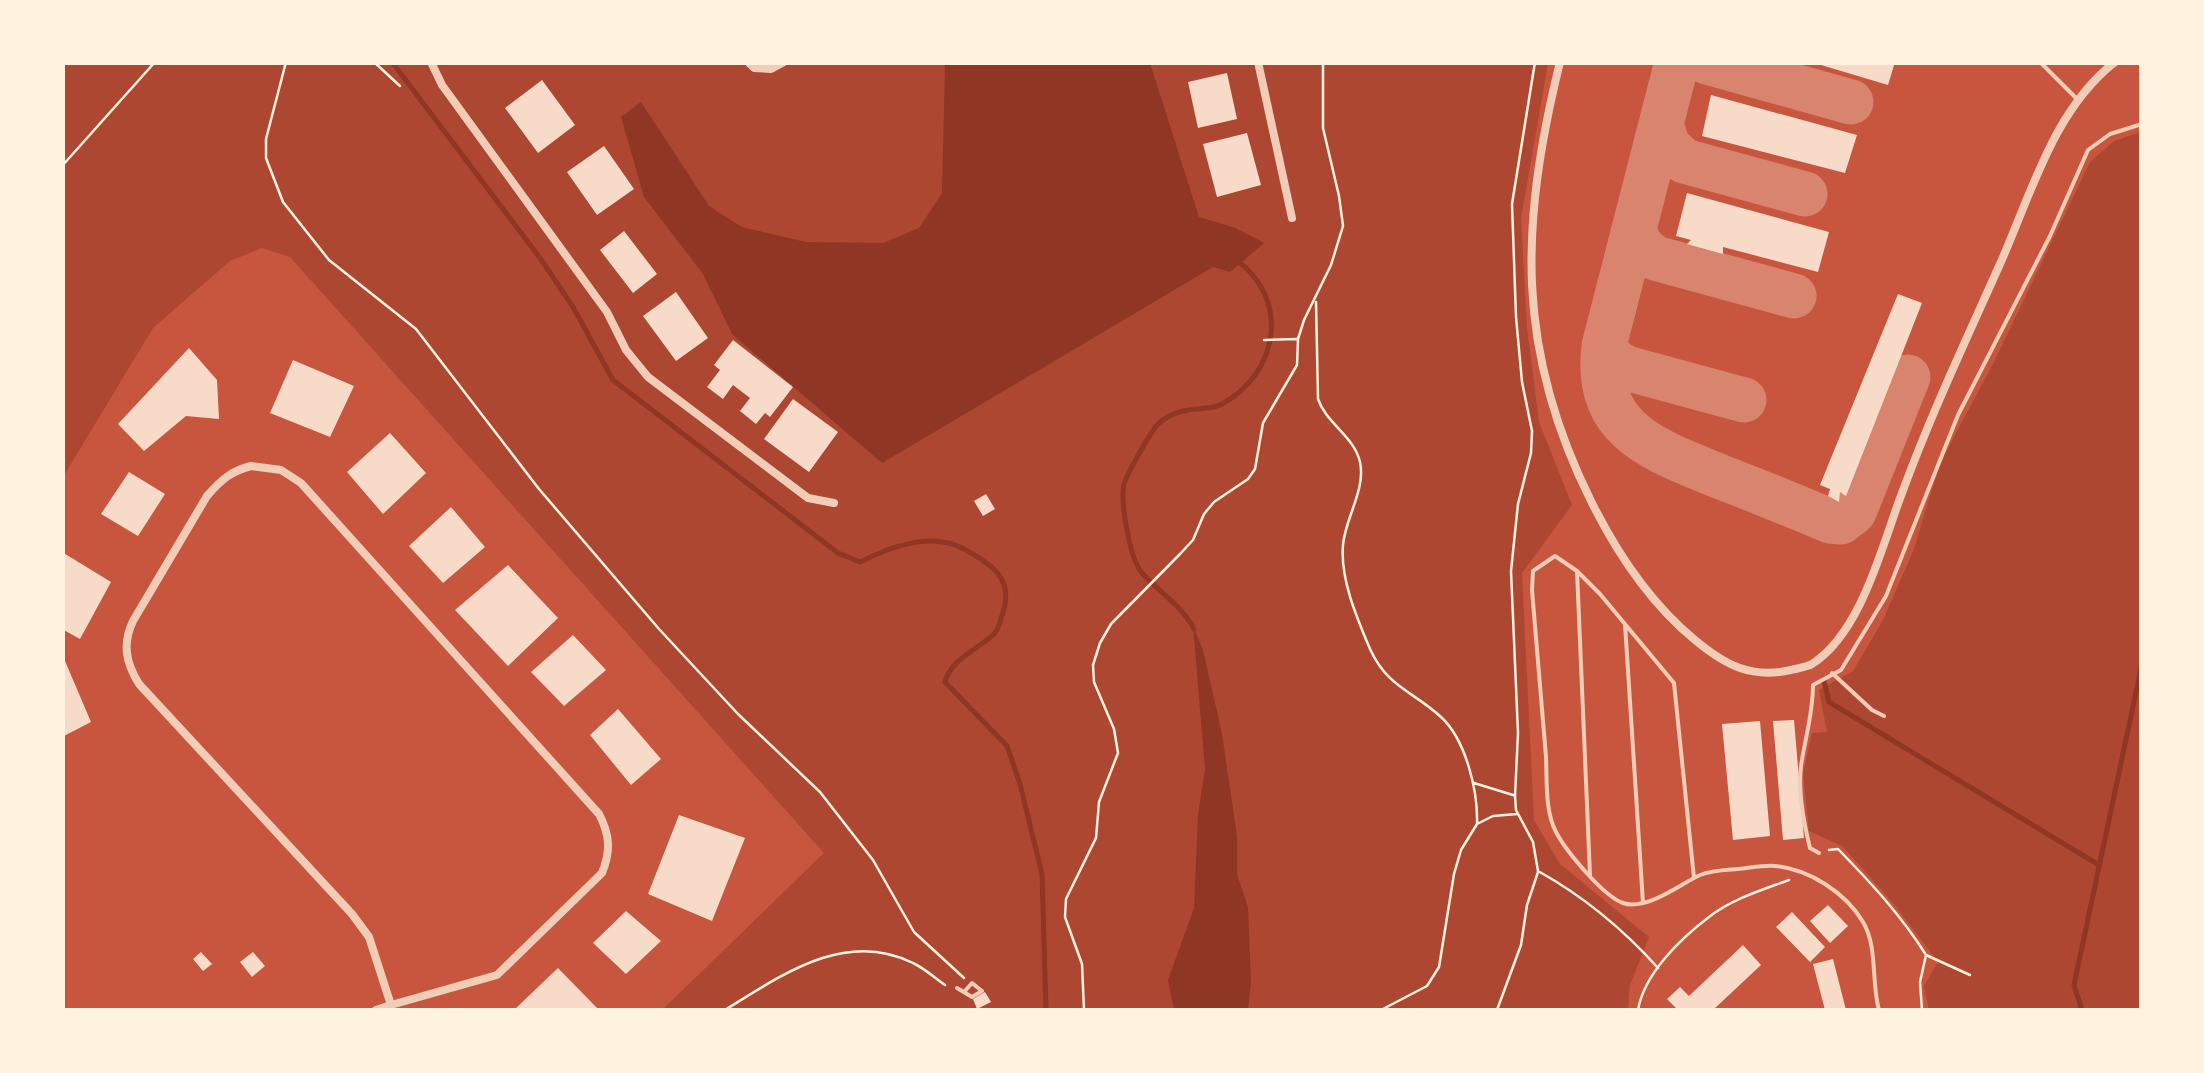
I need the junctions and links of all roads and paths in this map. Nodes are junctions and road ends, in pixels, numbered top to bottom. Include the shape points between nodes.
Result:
1 (155, 62) edge
2 (286, 62) edge
3 (374, 62) edge
4 (431, 62) edge
5 (748, 62) edge
6 (784, 62) edge
7 (1258, 62) edge
8 (1324, 62) edge
9 (1535, 62) edge
10 (1560, 62) edge
11 (2040, 62) edge
12 (2115, 62) edge
13 (400, 86) dead end
14 (2078, 101) junction
15 (2142, 124) edge
16 (62, 166) edge
17 (1292, 218) dead end
18 (1316, 301) junction
19 (1298, 339) junction
20 (1264, 340) dead end
21 (834, 503) dead end
22 (1577, 571) junction
23 (1626, 624) junction
24 (1832, 673) junction
25 (1884, 716) dead end
26 (1472, 782) junction
27 (1515, 796) junction
28 (1518, 814) junction
29 (1477, 824) junction
30 (1819, 852) joint
31 (1538, 871) junction
32 (1803, 872) junction
33 (1590, 875) junction
34 (1694, 878) junction
35 (1643, 903) junction
36 (1926, 955) junction
37 (1658, 968) junction
38 (1970, 975) dead end
39 (957, 988) junction
40 (964, 992) dead end
41 (390, 1005) junction
42 (376, 1010) edge
43 (725, 1010) edge
44 (1084, 1010) edge
45 (1381, 1010) edge
46 (1497, 1010) edge
47 (1638, 1010) edge
48 (1879, 1010) edge
49 (1922, 1010) edge

1 - 16 path
2 - 39 path via 266,140 282,202 329,260 416,329 659,629 820,792 880,872 914,932 963,976
3 - 13 path
4 - 21 street via 648,377 808,498
5 - 6 street via 771,69
7 - 17 street
8 - 18 path via 1323,128 1342,226
9 - 27 path via 1511,219 1520,366 1532,431 1512,547
10 - 14 street via 1543,132 1530,269 1542,376 1558,429 1615,547 1646,590 1720,662 1761,673 1811,665 1846,632 1942,387
11 - 14 lane
12 - 14 street
15 - 24 lane via 2088,150 1958,416 1886,596 1852,654
18 - 19 path
18 - 26 path via 1318,398 1360,463 1343,546 1351,598 1384,675 1442,718
19 - 20 path
19 - 44 path via 1297,365 1263,423 1255,469 1214,502 1193,540 1105,633 1093,664 1118,753 1099,802 1096,838 1066,899 1065,917 1082,964
22 - 23 lane
22 - 33 lane
22 - 33 lane via 1555,556 1533,571 1532,590 1554,830
23 - 34 lane via 1674,683
23 - 35 lane
24 - 25 lane
24 - 30 lane via 1813,685 1800,772 1806,834
26 - 27 path
26 - 29 path
27 - 28 path
28 - 29 path
28 - 31 path
29 - 45 path via 1458,862 1439,966 1428,986
30 - 36 path via 1838,849 1904,919
31 - 37 path via 1634,941
31 - 46 path
32 - 34 lane via 1775,866
32 - 37 path via 1710,916
32 - 48 lane via 1864,923
33 - 35 lane via 1626,904
34 - 35 lane
36 - 38 path
36 - 49 path
37 - 47 path
39 - 40 lane
39 - 43 path via 912,962 842,950
41 - 41 street via 497,975 602,873 609,851 606,827 301,483 266,467 234,470 207,496 133,621 126,635 131,670 352,914 368,938
41 - 42 street

